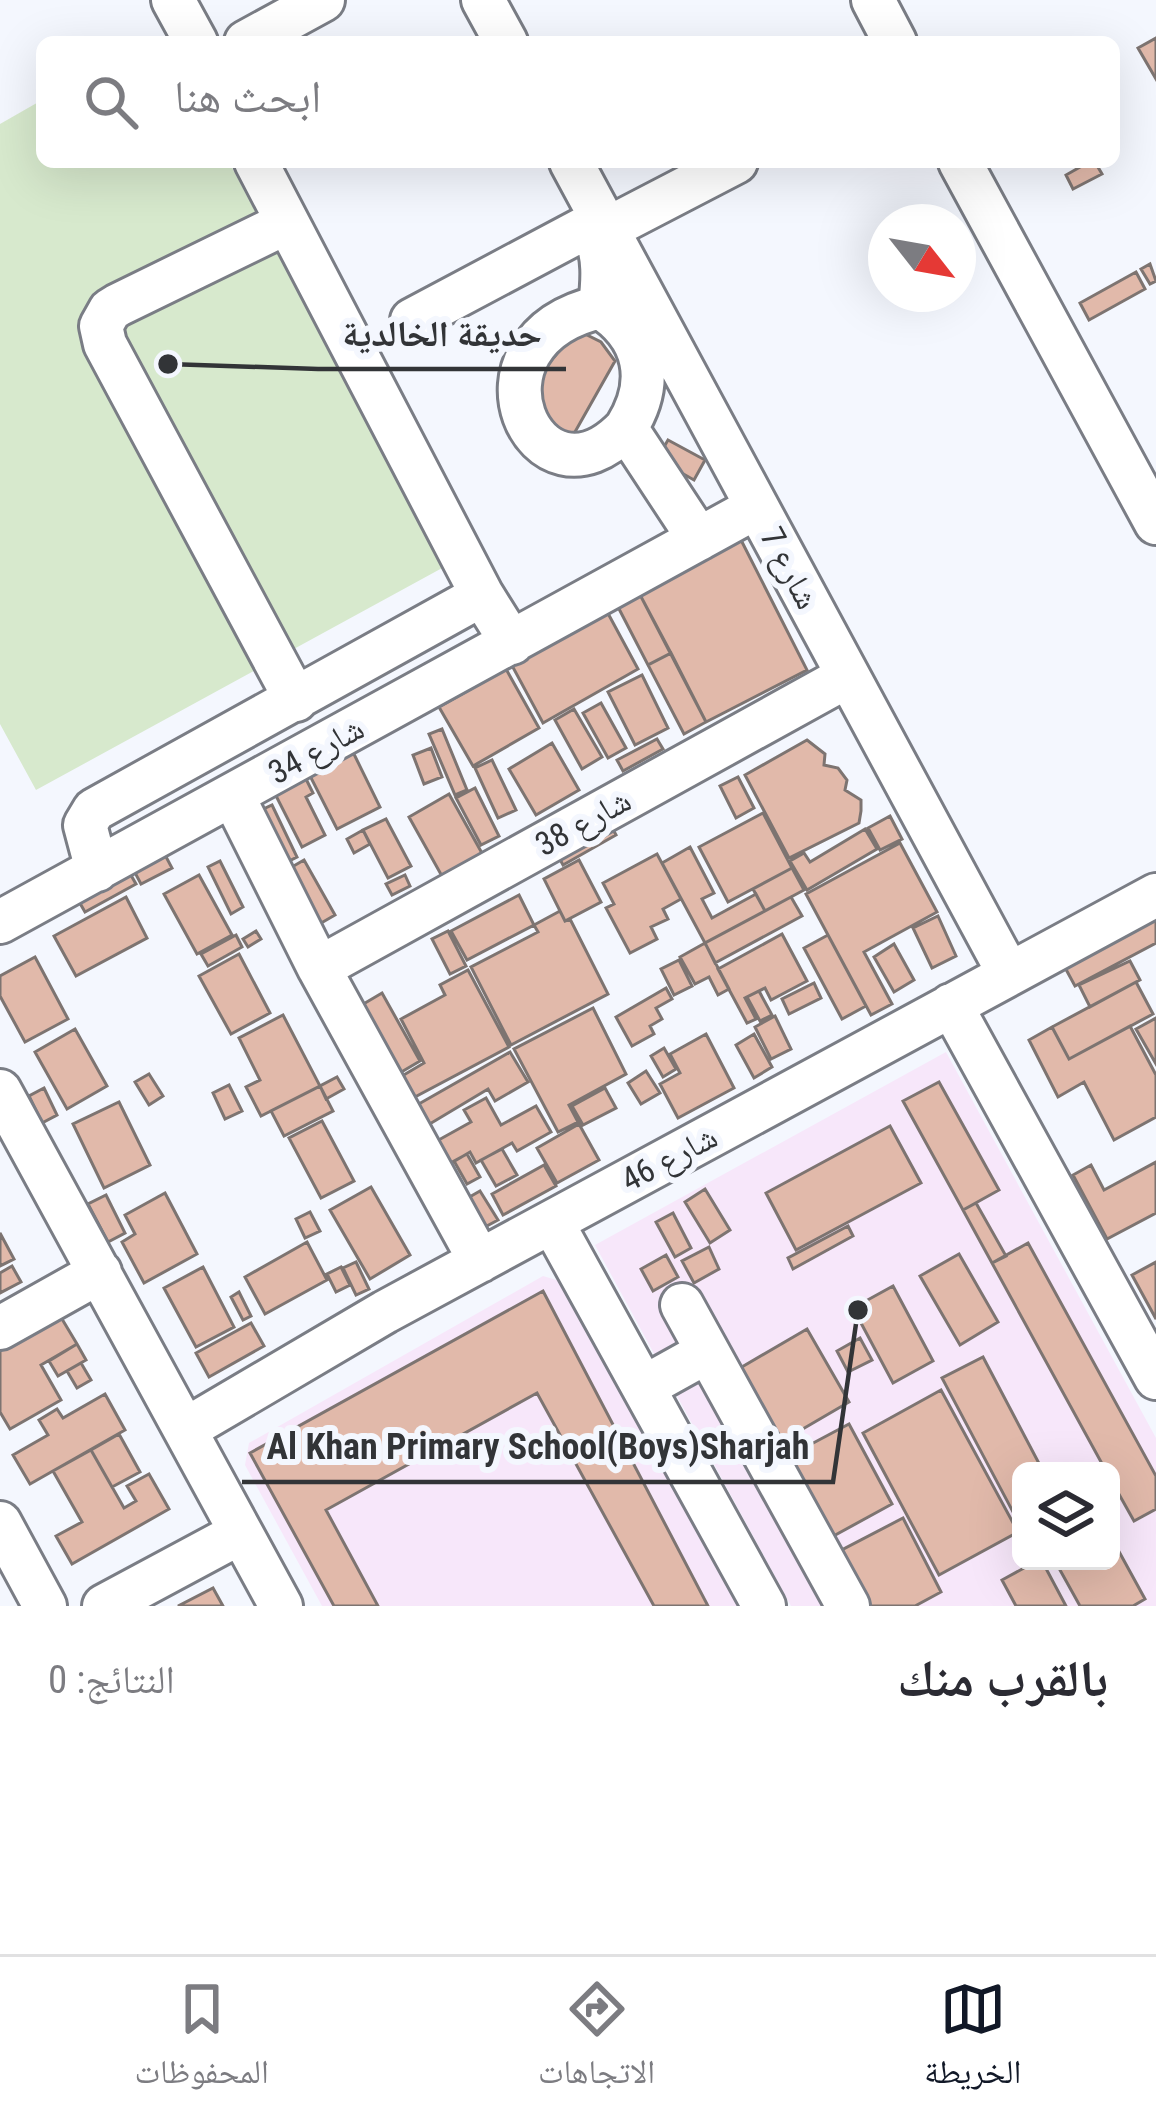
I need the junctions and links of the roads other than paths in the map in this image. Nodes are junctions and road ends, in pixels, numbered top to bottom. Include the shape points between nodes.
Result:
1 (173, 0) edge
2 (323, 0) edge
3 (483, 0) edge
4 (873, 0) edge
5 (193, 36) edge
6 (257, 36) edge
7 (503, 36) edge
8 (892, 36) edge
9 (259, 168) edge
10 (574, 168) edge
11 (723, 168) edge
12 (963, 168) edge
13 (286, 223) junction
14 (600, 225) junction
15 (600, 307) junction
16 (412, 320) dead end
17 (626, 428) junction
18 (757, 507) junction
19 (1156, 523) edge
20 (699, 539) junction
21 (482, 595) junction
22 (512, 644) junction
23 (848, 676) junction
24 (296, 700) junction
25 (233, 796) junction
26 (97, 870) junction
27 (1156, 895) edge
28 (0, 922) edge
29 (319, 968) junction
30 (1009, 974) junction
31 (951, 1005) junction
32 (1, 1097) edge
33 (551, 1222) junction
34 (479, 1261) junction
35 (100, 1272) junction
36 (682, 1305) dead end
37 (0, 1328) edge
38 (707, 1352) junction
39 (1156, 1378) edge
40 (644, 1388) junction
41 (185, 1430) junction
42 (0, 1523) edge
43 (240, 1533) junction
44 (45, 1606) edge
45 (104, 1606) edge
46 (281, 1606) edge
47 (764, 1606) edge
48 (848, 1606) edge

1 - 5 street
2 - 6 street
3 - 7 street
4 - 8 street
9 - 13 street
10 - 14 street, شارع 7
11 - 14 street
12 - 19 street
13 - 21 street
13 - 24 street via 110,310 101,326
14 - 15 street
14 - 16 street
14 - 18 street, شارع 7
15 - 17 street via 633,339 643,369
15 - 17 street via 541,338 518,398 532,433 563,453 591,451
17 - 20 street
18 - 20 street, شارع 34
18 - 23 street, شارع 7
20 - 22 street, شارع 34
21 - 22 street
21 - 24 street
22 - 25 street, شارع 34
23 - 29 street, شارع 38
23 - 30 street, شارع 7
24 - 26 street via 94,810 85,825
25 - 26 street, شارع 34
25 - 29 street
26 - 28 street, شارع 34
27 - 30 street, شارع 46
29 - 34 street
30 - 31 street, شارع 46
31 - 33 street, شارع 46
31 - 39 street
32 - 35 street
33 - 34 street, شارع 46
33 - 40 street
34 - 41 street, شارع 46
35 - 37 street
35 - 41 street
36 - 38 street
38 - 40 street
38 - 48 street
40 - 47 street
41 - 43 street
42 - 44 street
43 - 45 street
43 - 46 street

